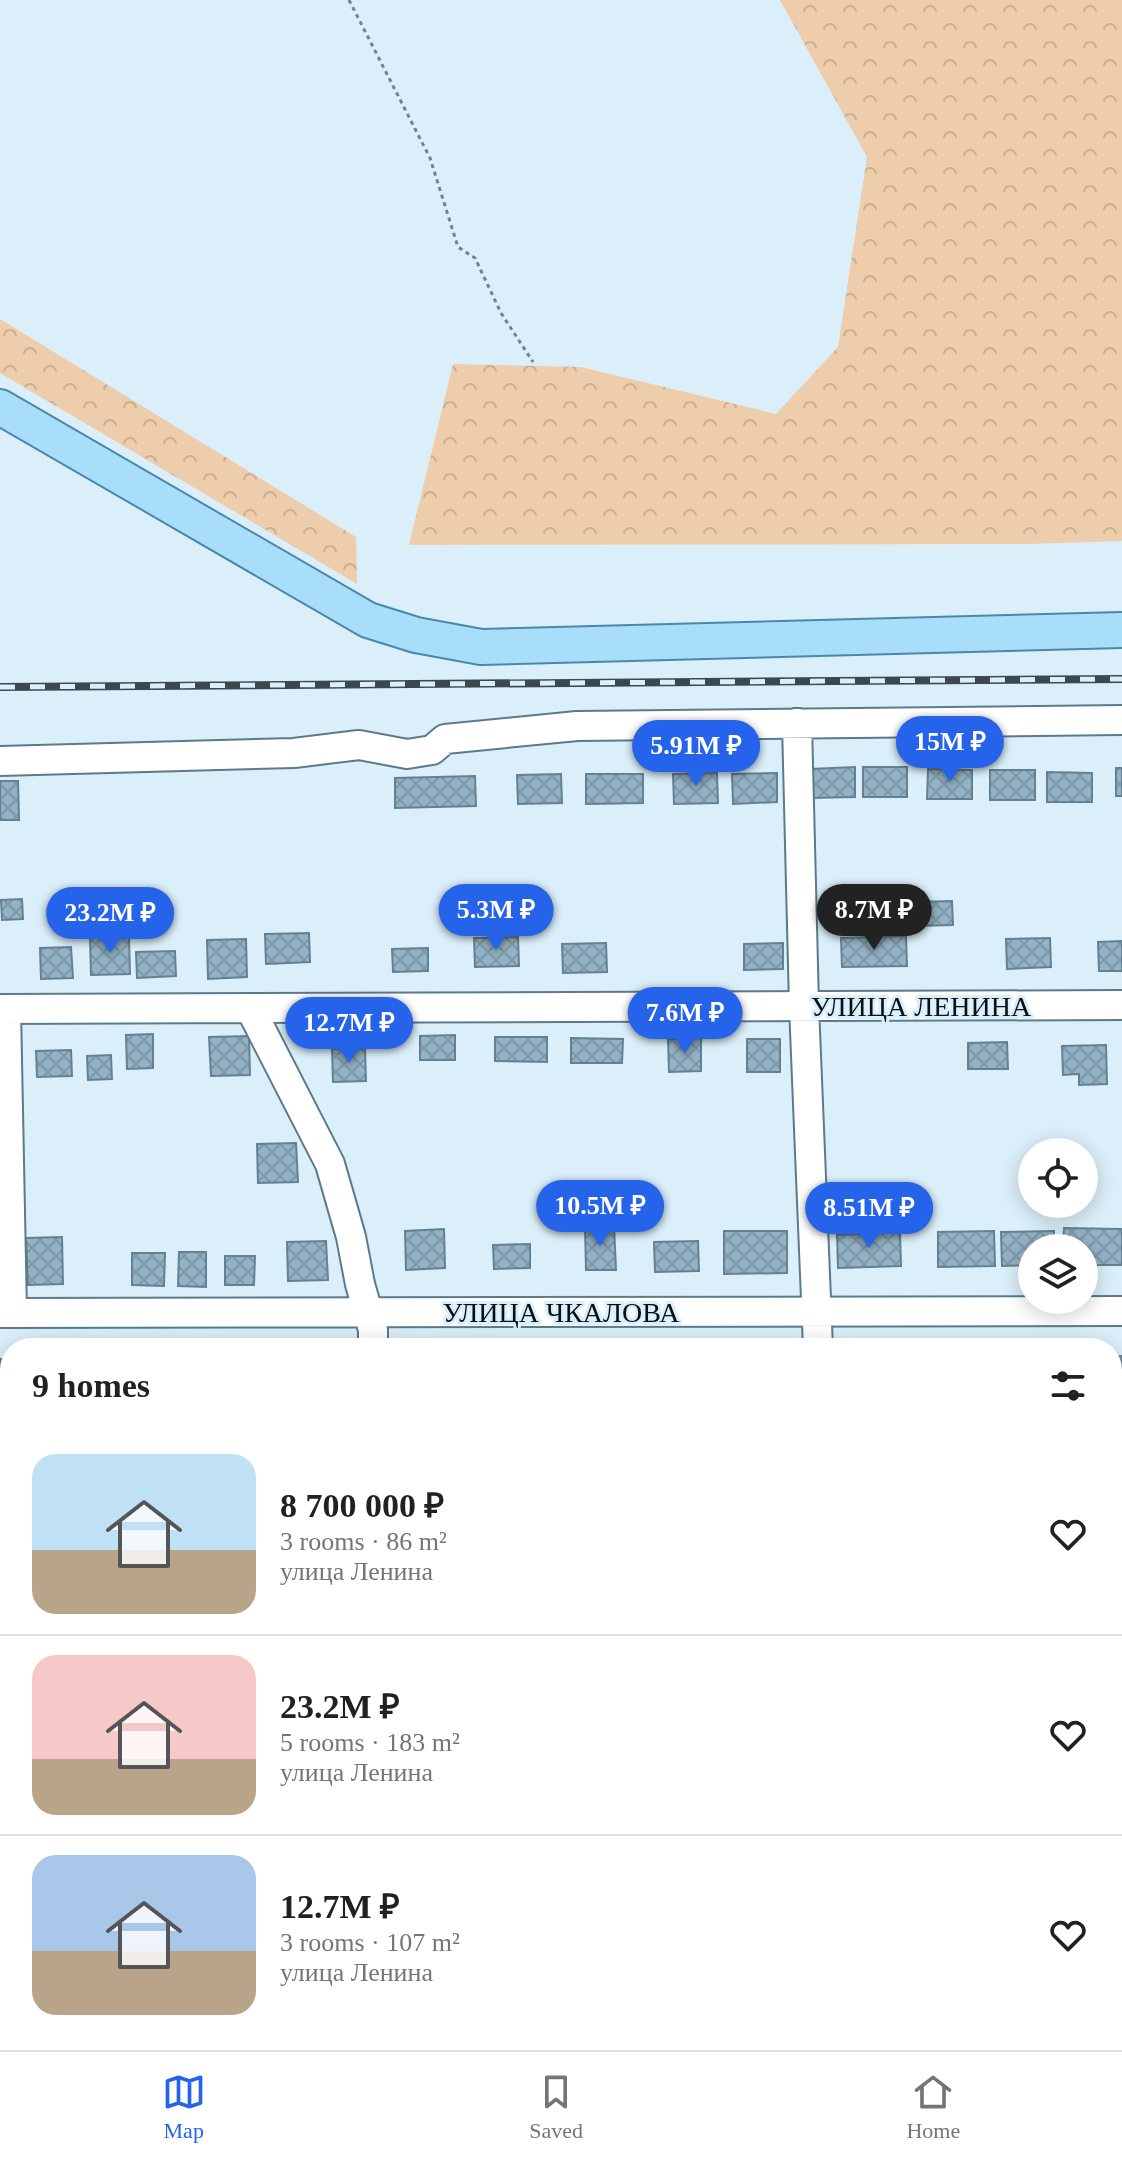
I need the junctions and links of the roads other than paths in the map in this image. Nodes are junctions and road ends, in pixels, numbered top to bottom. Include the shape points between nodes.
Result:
1 (0, 407) edge
2 (1122, 630) edge
3 (1122, 720) edge
4 (797, 723) junction
5 (0, 761) edge
6 (1122, 1005) edge
7 (804, 1006) junction
8 (250, 1008) junction
9 (3, 1009) edge
10 (1122, 1311) edge
11 (367, 1312) junction
12 (818, 1312) junction
13 (6, 1313) edge
14 (373, 1338) edge
15 (818, 1338) edge

1 - 2 main road via 368,620 416,635 481,647
3 - 4 street
4 - 5 street via 577,726 445,739 432,750 407,754 359,745 294,753
4 - 7 street
6 - 7 street, УЛИЦА ЛЕНИНА
7 - 8 street, УЛИЦА ЛЕНИНА
7 - 12 street
8 - 9 street, УЛИЦА ЛЕНИНА
8 - 11 street via 330,1164
9 - 13 street
10 - 12 street, УЛИЦА ЧКАЛОВА
11 - 12 street, УЛИЦА ЧКАЛОВА
11 - 13 street, УЛИЦА ЧКАЛОВА
11 - 14 street
12 - 15 street

